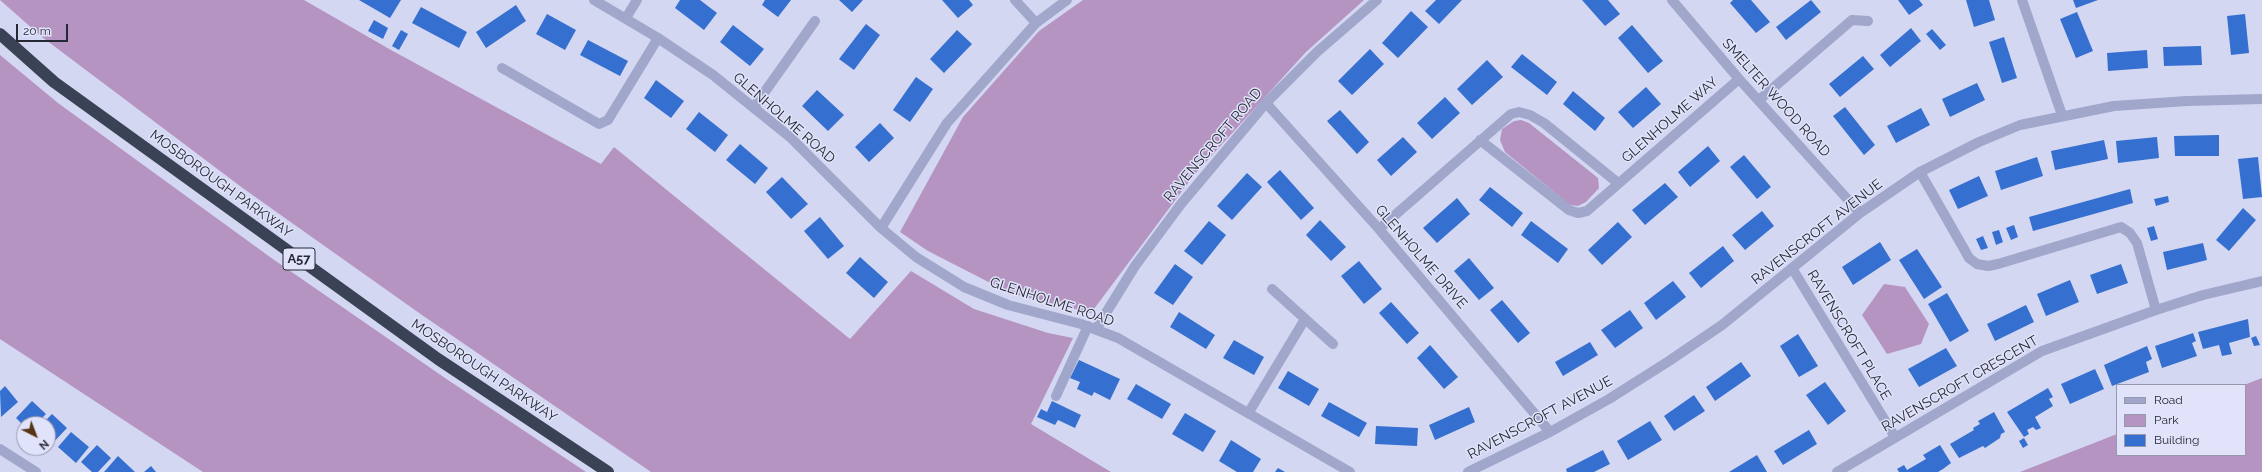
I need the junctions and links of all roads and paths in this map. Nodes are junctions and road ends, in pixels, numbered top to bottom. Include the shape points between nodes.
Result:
1 (594, 0) edge
2 (637, 0) edge
3 (1014, 0) edge
4 (1067, 0) edge
5 (1377, 0) edge
6 (1672, 0) edge
7 (2022, 0) edge
8 (626, 18) junction
9 (815, 21) dead end
10 (1868, 21) dead end
11 (1036, 23) junction
12 (0, 34) edge
13 (658, 38) junction
14 (502, 68) dead end
15 (1739, 79) junction
16 (2262, 99) edge
17 (1759, 100) junction
18 (1266, 103) junction
19 (754, 107) junction
20 (2062, 115) junction
21 (1480, 140) junction
22 (1920, 172) junction
23 (1618, 183) junction
24 (1860, 213) junction
25 (880, 228) junction
26 (1380, 229) junction
27 (1792, 268) junction
28 (2262, 281) edge
29 (1272, 289) dead end
30 (2156, 310) junction
31 (1305, 320) junction
32 (1092, 327) junction
33 (1333, 344) dead end
34 (1056, 396) dead end
35 (1249, 412) junction
36 (1550, 432) junction
37 (1895, 437) junction
38 (0, 449) edge
39 (36, 472) edge
40 (608, 472) edge
41 (1350, 472) edge
42 (1470, 472) edge
43 (1837, 472) edge

1 - 8 street, GLENHOLME ROAD
2 - 8 street
3 - 11 street
4 - 11 street
5 - 18 street, RAVENSCROFT ROAD via 1317,52
6 - 15 street, SMELTER WOOD ROAD
7 - 20 street
8 - 13 street, GLENHOLME ROAD
9 - 19 street
10 - 17 street via 1852,20
11 - 25 street via 947,123
12 - 40 highway, MOSBOROUGH PARKWAY / A57 via 54,82 438,360
13 - 14 street via 608,120 599,124
13 - 19 street, GLENHOLME ROAD via 713,75
15 - 17 street, SMELTER WOOD ROAD
15 - 23 street, GLENHOLME WAY
16 - 20 street, RAVENSCROFT AVENUE via 2114,106
17 - 24 street, SMELTER WOOD ROAD
18 - 26 street, GLENHOLME DRIVE
18 - 32 street, RAVENSCROFT ROAD via 1181,204
19 - 25 street, GLENHOLME ROAD via 812,158
20 - 22 street, RAVENSCROFT AVENUE via 2020,125 1979,142
21 - 23 street, GLENHOLME WAY via 1511,114 1519,112 1530,115 1544,122
21 - 23 street, GLENHOLME WAY via 1569,210 1586,210
21 - 26 street, GLENHOLME WAY
22 - 24 street, RAVENSCROFT AVENUE
22 - 30 street via 1969,258 1977,264 1998,264 2121,227 2130,233 2137,243
24 - 27 street, RAVENSCROFT AVENUE
25 - 32 street, GLENHOLME ROAD via 916,257 964,287 1008,305
26 - 36 street, GLENHOLME DRIVE
27 - 36 street, RAVENSCROFT AVENUE via 1722,324 1669,361
27 - 37 street, RAVENSCROFT PLACE
28 - 30 street, RAVENSCROFT CRESCENT via 2203,295
29 - 31 street
30 - 37 street, RAVENSCROFT CRESCENT via 2042,351
31 - 33 street
31 - 35 street
32 - 34 street, RAVENSCROFT ROAD
32 - 35 street, GLENHOLME ROAD via 1131,345
35 - 41 street, GLENHOLME ROAD
36 - 42 street, RAVENSCROFT AVENUE
37 - 43 street, RAVENSCROFT CRESCENT
38 - 39 street

